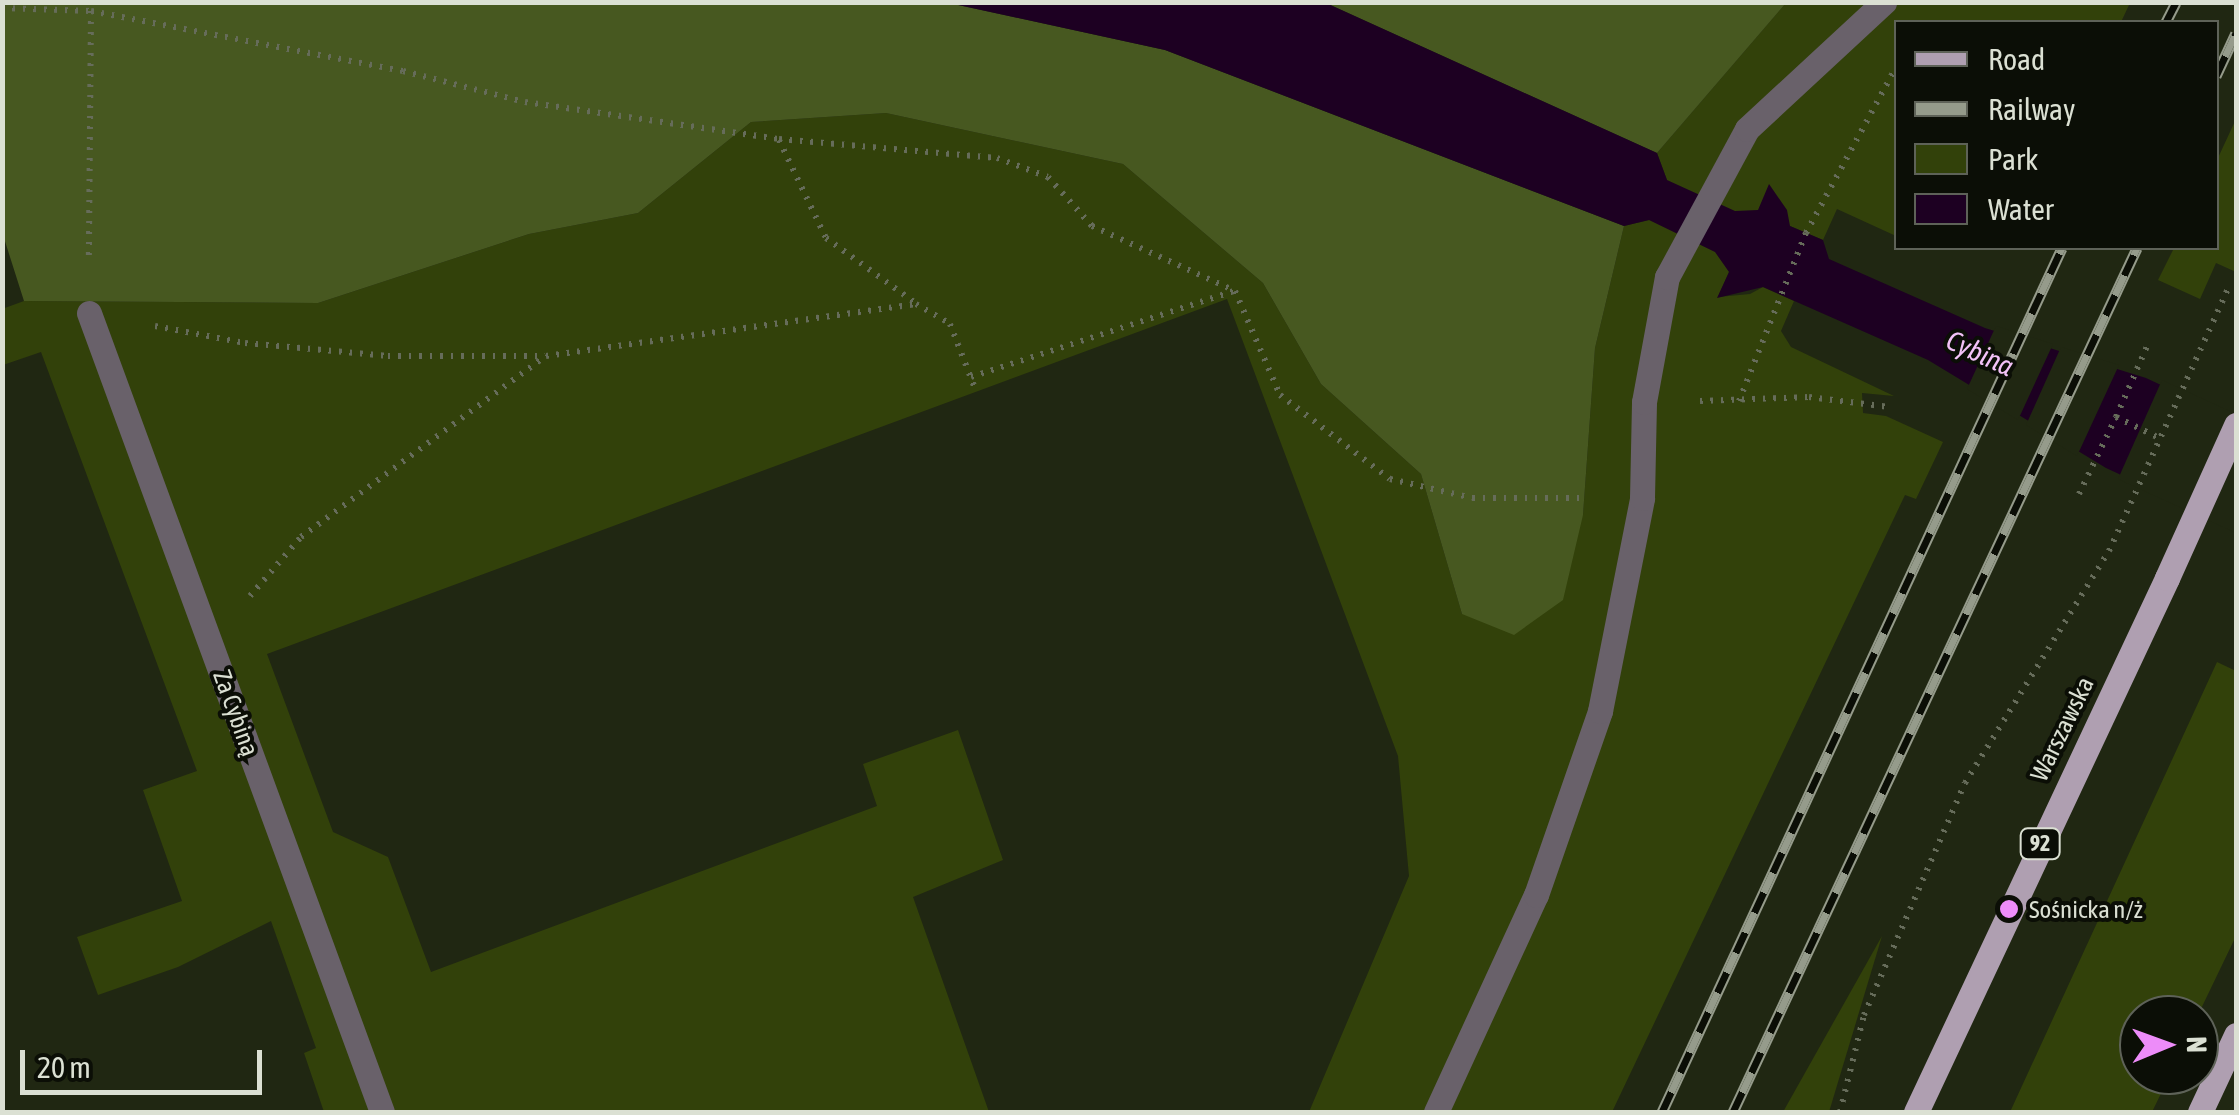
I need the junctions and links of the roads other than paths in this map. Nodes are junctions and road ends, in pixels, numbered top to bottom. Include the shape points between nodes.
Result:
1 (1884, 2) edge
2 (89, 313) road end
3 (2236, 425) edge
4 (2236, 1035) edge
5 (382, 1112) edge
6 (1436, 1112) edge
7 (1916, 1112) edge
8 (2200, 1112) edge

1 - 6 street via 1747,129 1668,277 1644,402 1642,498 1600,711 1536,895
2 - 5 street, Za Cybiną
3 - 7 main road, Warszawska / 92, bridge
4 - 8 main road

